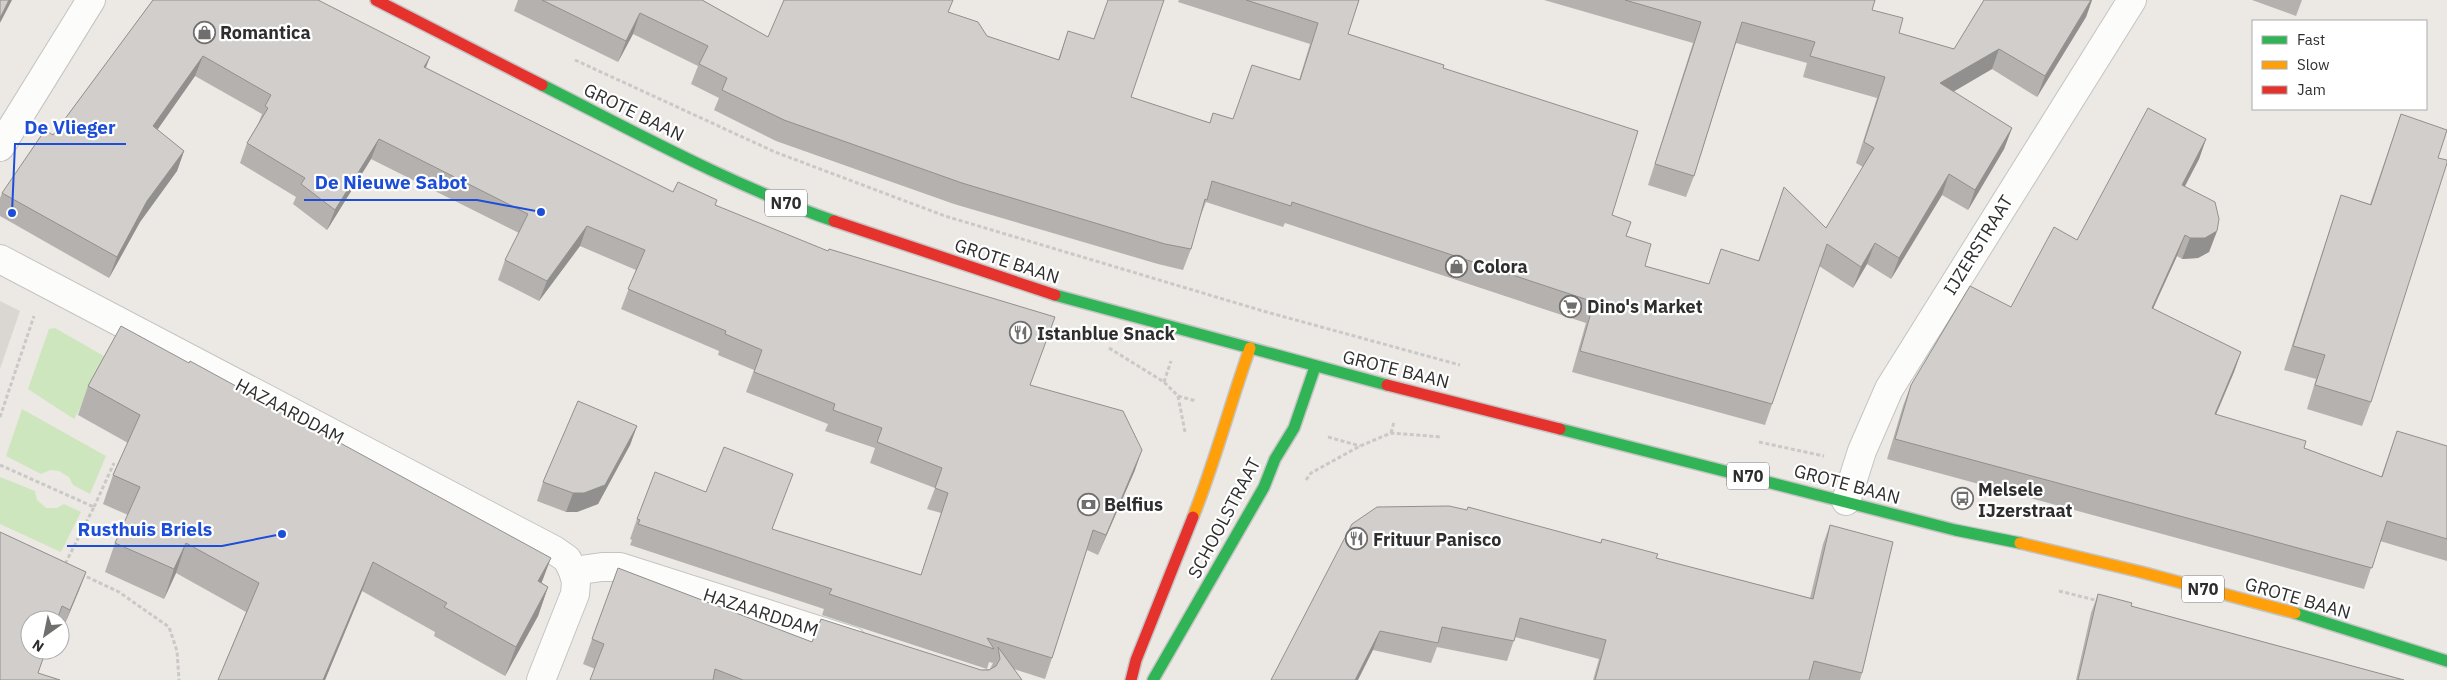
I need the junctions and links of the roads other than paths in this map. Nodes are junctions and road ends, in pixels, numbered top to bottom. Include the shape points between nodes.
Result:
1 (91, 0) edge
2 (376, 0) edge
3 (2132, 0) edge
4 (0, 146) edge
5 (0, 260) edge
6 (1250, 348) junction
7 (1315, 367) junction
8 (1846, 501) junction
9 (573, 571) junction
10 (873, 647) edge
11 (2447, 661) edge
12 (542, 680) edge
13 (1131, 680) edge
14 (1153, 680) edge

1 - 4 street
2 - 6 main road, GROTE BAAN / N70 via 645,138 799,208 1056,295
3 - 8 street, IJZERSTRAAT via 1889,390 1857,464
5 - 9 street, HAZAARDDAM via 554,550 567,559
6 - 7 main road, GROTE BAAN / N70
6 - 13 main road, SCHOOLSTRAAT via 1214,466 1136,660
7 - 8 main road, GROTE BAAN / N70
7 - 14 main road, SCHOOLSTRAAT via 1294,428 1275,459 1264,487
8 - 11 main road, GROTE BAAN / N70 via 1955,530 2051,549 2244,600
9 - 10 street, HAZAARDDAM via 620,567
9 - 12 street via 576,582 574,594

